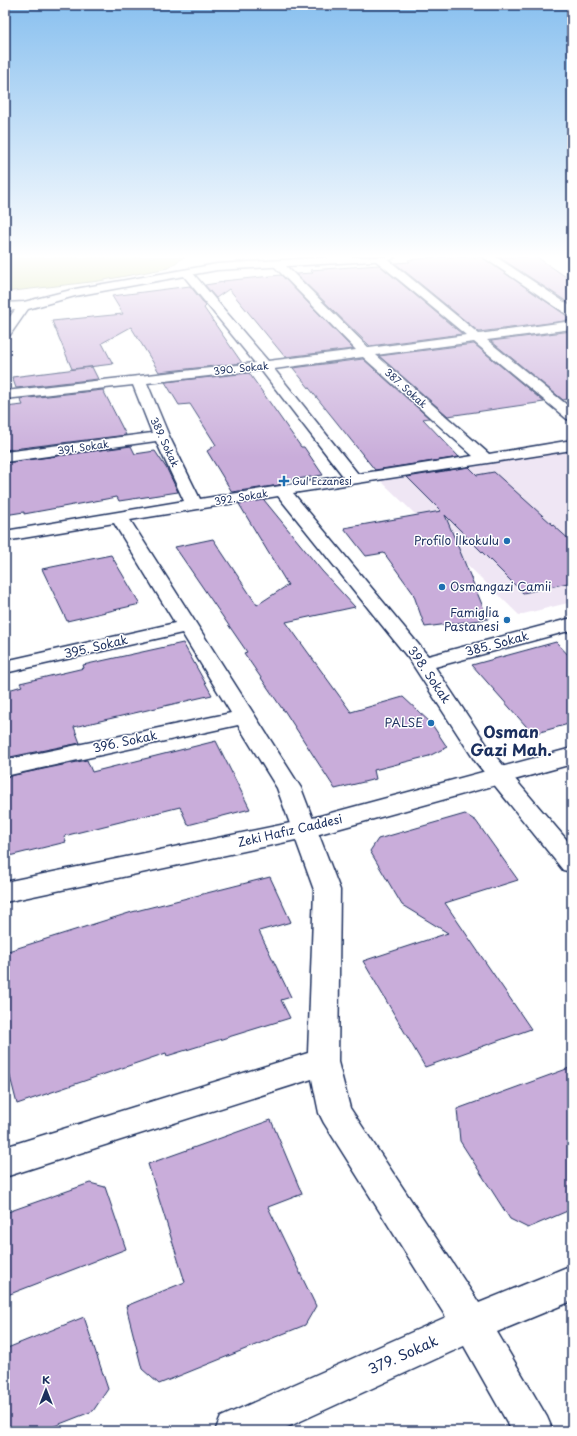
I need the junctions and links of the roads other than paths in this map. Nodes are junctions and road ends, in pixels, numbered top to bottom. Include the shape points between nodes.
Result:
1 (230, 324) edge
2 (337, 324) edge
3 (461, 324) edge
4 (572, 325) edge
5 (476, 337) junction
6 (366, 353) junction
7 (265, 366) junction
8 (138, 379) junction
9 (5, 395) edge
10 (572, 416) edge
11 (161, 436) junction
12 (572, 445) edge
13 (5, 457) edge
14 (486, 459) junction
15 (354, 480) junction
16 (282, 490) junction
17 (194, 504) junction
18 (119, 517) junction
19 (5, 536) edge
20 (572, 624) edge
21 (187, 626) junction
22 (423, 664) junction
23 (5, 667) edge
24 (244, 717) junction
25 (572, 756) edge
26 (5, 768) edge
27 (498, 775) junction
28 (305, 829) junction
29 (572, 863) edge
30 (5, 892) edge
31 (323, 1062) junction
32 (5, 1162) edge
33 (572, 1283) edge
34 (472, 1324) junction
35 (235, 1431) edge
36 (533, 1431) edge

1 - 7 street
2 - 6 street, 387. Sokak
3 - 5 street
4 - 5 street, 390. Sokak
5 - 6 street, 390. Sokak
5 - 10 street
6 - 7 street, 390. Sokak
6 - 14 street, 387. Sokak
7 - 8 street, 390. Sokak
7 - 15 street
8 - 9 street, 390. Sokak
8 - 11 street, 389. Sokak
11 - 13 street, 391. Sokak
11 - 17 street, 389. Sokak
12 - 14 street, 392. Sokak
14 - 15 street, 392. Sokak
15 - 16 street, 392. Sokak
16 - 17 street, 392. Sokak
16 - 22 street, 398. Sokak
17 - 18 street, 392. Sokak
18 - 19 street, 392. Sokak
18 - 21 street
20 - 22 street, 385. Sokak
21 - 23 street, 395. Sokak
21 - 24 street
22 - 27 street, 398. Sokak
24 - 26 street, 396. Sokak
24 - 28 street via 289,788
25 - 27 street, Zeki Hafız Caddesi
27 - 28 street, Zeki Hafız Caddesi
27 - 29 street, 398. Sokak
28 - 30 street, Zeki Hafız Caddesi
28 - 31 street via 328,890
31 - 32 street
31 - 34 street via 335,1112
33 - 34 street, 379. Sokak
34 - 35 street, 379. Sokak
34 - 36 street

